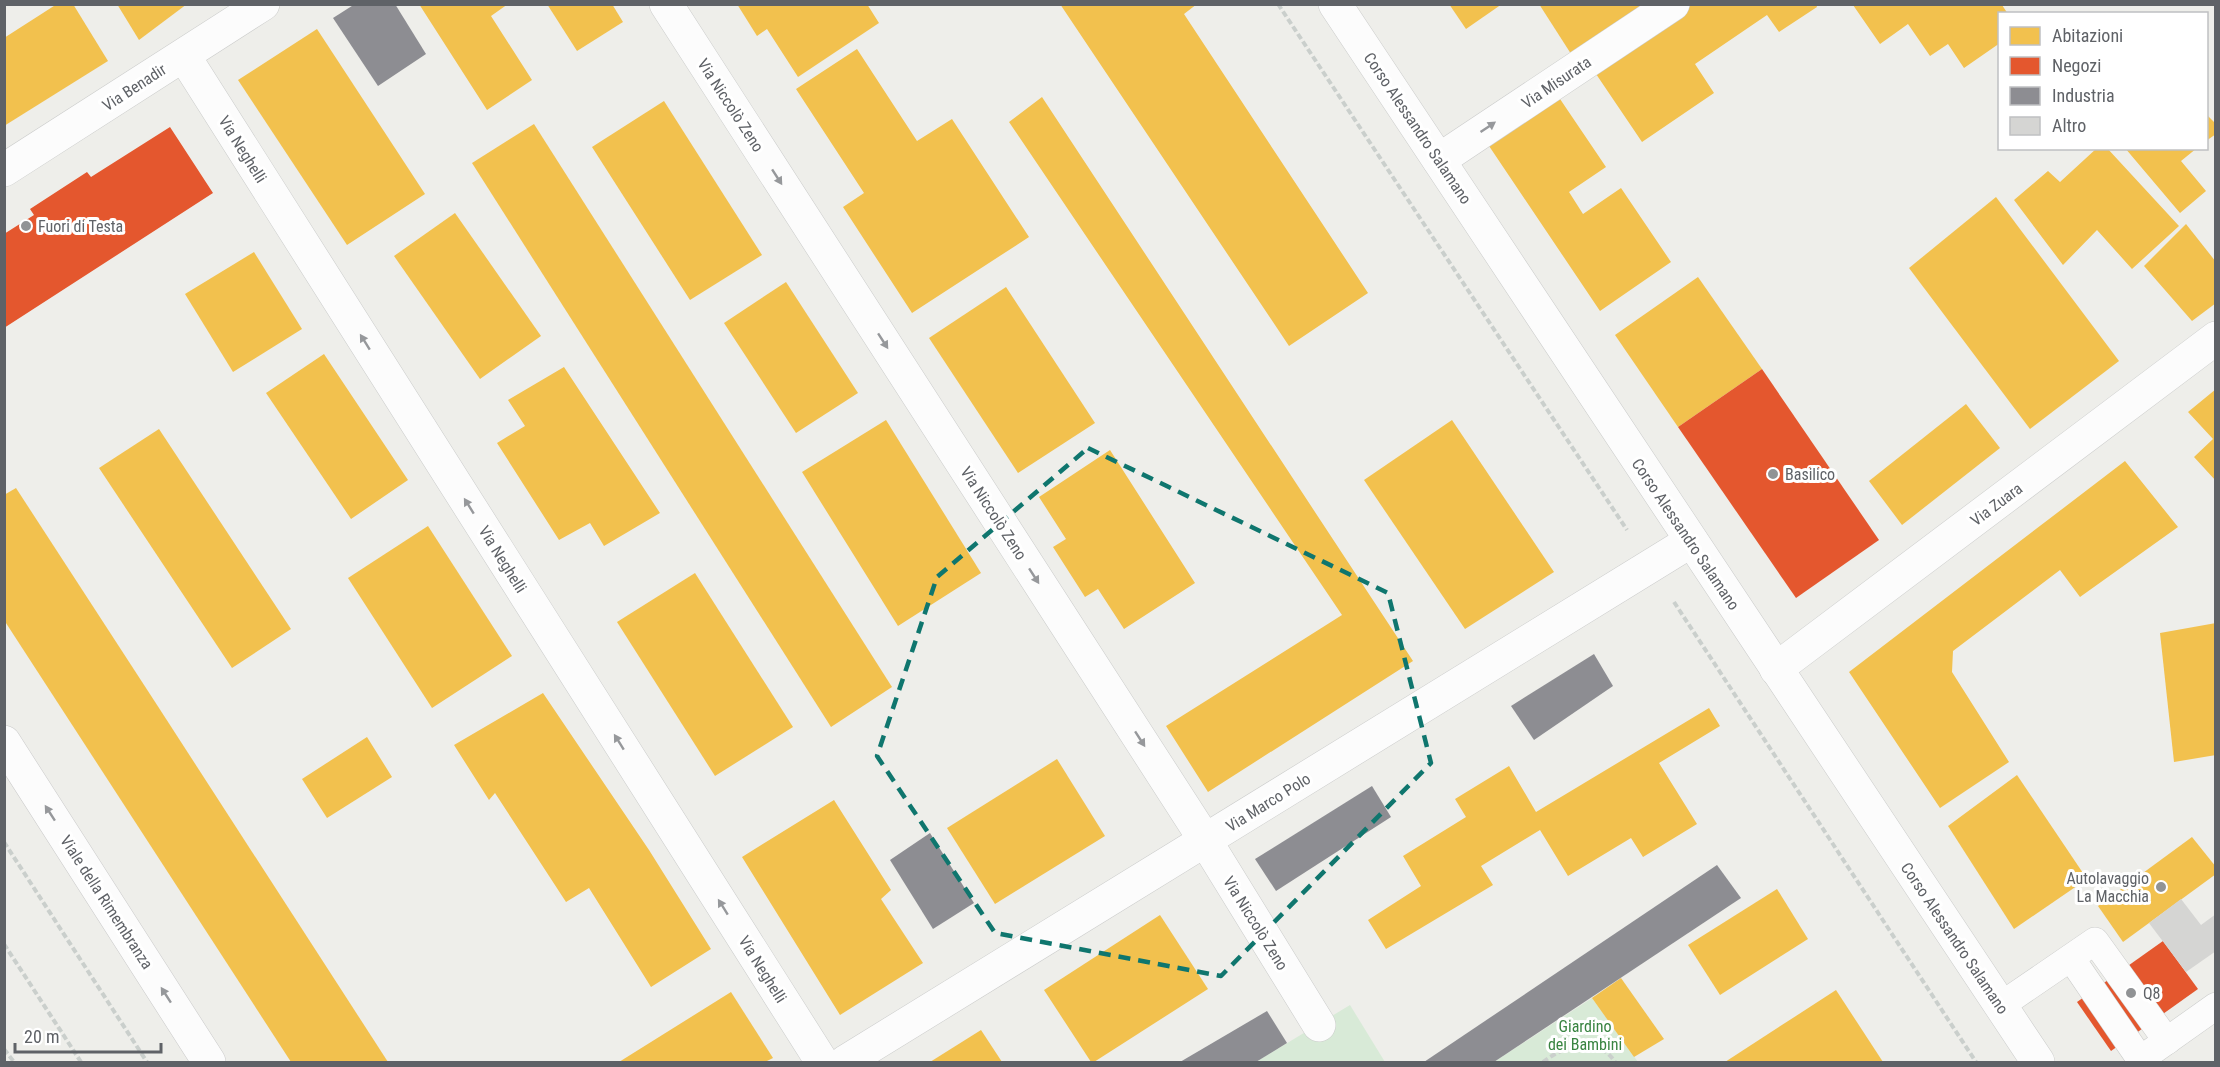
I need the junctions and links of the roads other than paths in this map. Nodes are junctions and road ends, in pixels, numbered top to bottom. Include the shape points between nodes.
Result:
1 (263, 4) edge
2 (666, 4) edge
3 (1335, 4) edge
4 (1673, 4) edge
5 (184, 56) junction
6 (1439, 160) junction
7 (4, 170) edge
8 (2216, 338) edge
9 (1691, 541) junction
10 (1776, 669) junction
11 (4, 742) edge
12 (1205, 840) junction
13 (2071, 958) junction
14 (2000, 1006) junction
15 (2216, 1006) edge
16 (1319, 1024) dead end
17 (2167, 1041) junction
18 (2138, 1061) edge
19 (209, 1062) edge
20 (822, 1062) edge
21 (845, 1062) edge
22 (2038, 1062) edge

1 - 5 street, Via Benadir
2 -> 12 street, Via Niccolò Zeno
3 - 6 street, Corso Alessandro Salamano
6 -> 4 street, Via Misurata
5 - 7 street, Via Benadir
20 -> 5 street, Via Neghelli
6 - 9 street, Corso Alessandro Salamano
8 - 10 street, Via Zuara
9 - 10 street, Corso Alessandro Salamano
9 - 12 street, Via Marco Polo
10 - 14 street, Corso Alessandro Salamano
19 -> 11 street, Viale della Rimembranza
12 - 16 street, Via Niccolò Zeno
12 - 21 street, Via Marco Polo
13 - 14 lane
13 - 17 lane via 2096,941
13 - 18 lane
14 - 22 street, Corso Alessandro Salamano
15 - 17 lane
17 - 18 lane

